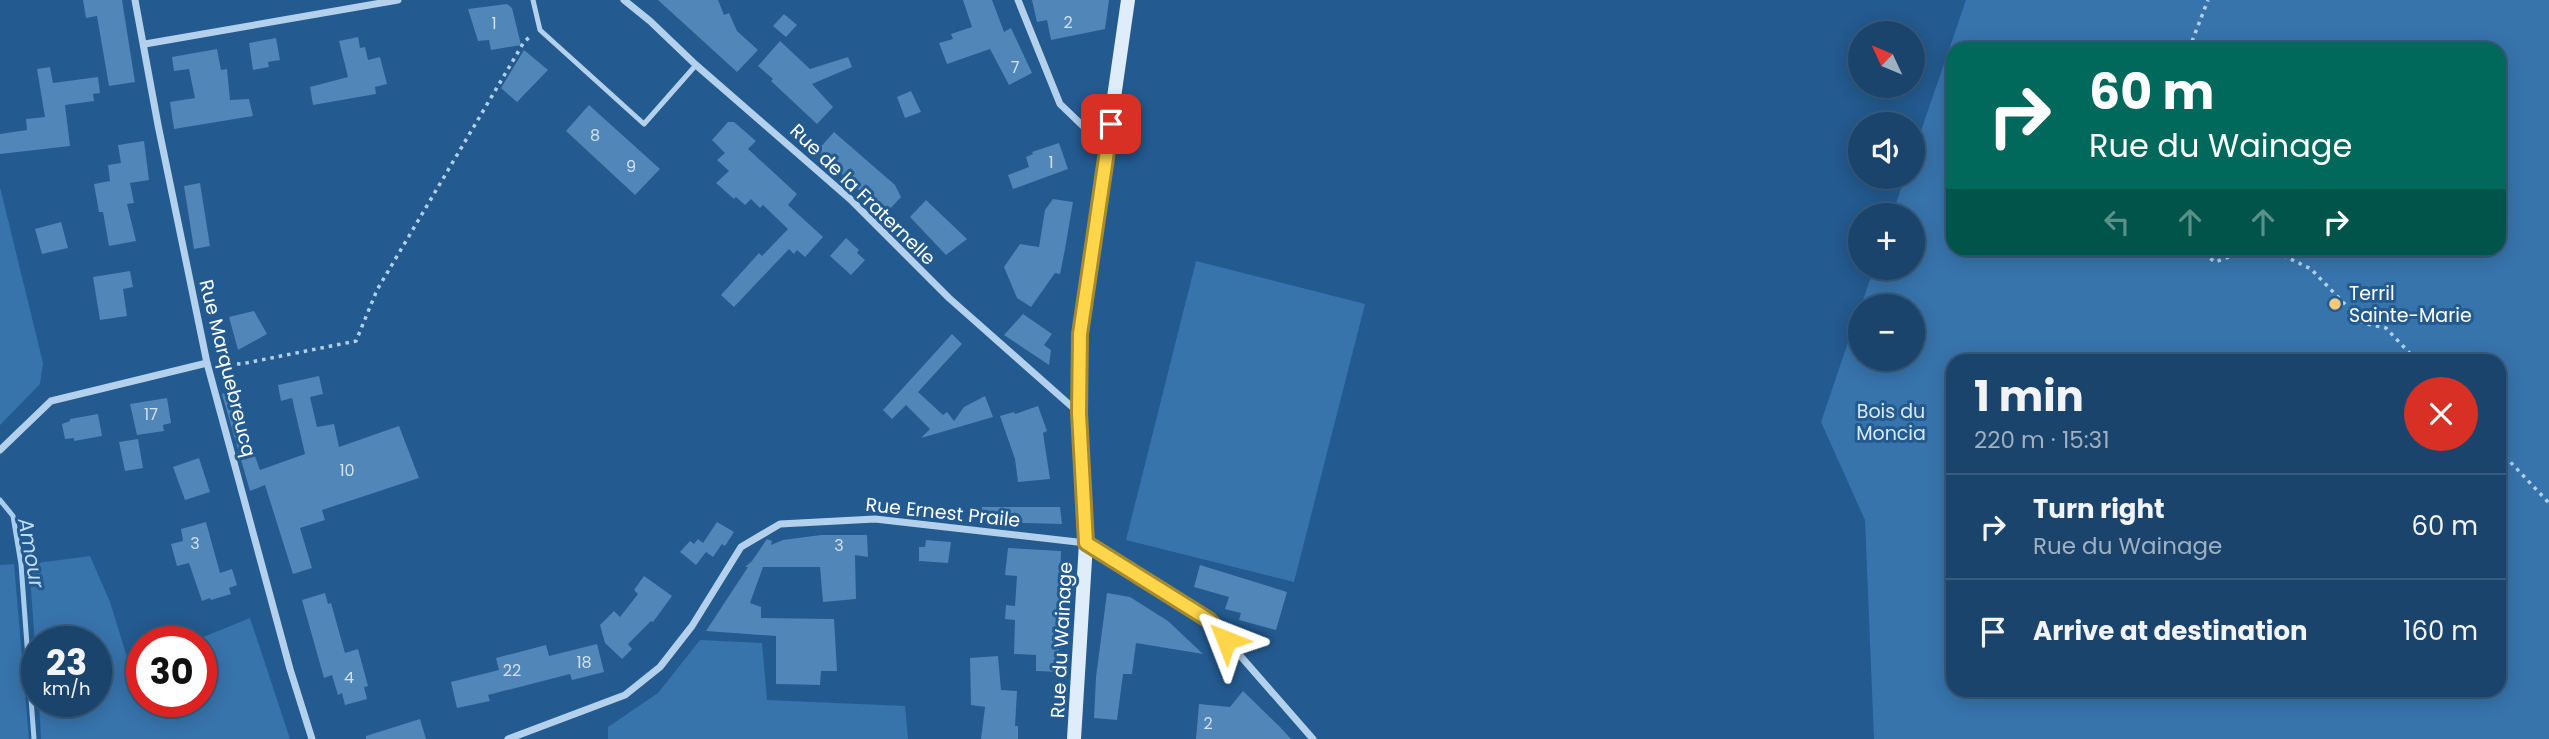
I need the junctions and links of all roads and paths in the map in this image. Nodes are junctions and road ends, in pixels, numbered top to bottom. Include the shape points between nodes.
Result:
1 (135, 0) edge
2 (398, 0) edge
3 (533, 0) edge
4 (624, 0) edge
5 (1018, 0) edge
6 (1128, 0) edge
7 (2208, 0) edge
8 (540, 30) junction
9 (2192, 42) edge
10 (145, 44) junction
11 (696, 65) junction
12 (1107, 149) junction
13 (2207, 256) edge
14 (2232, 256) edge
15 (2284, 256) edge
16 (2410, 354) edge
17 (207, 363) junction
18 (1079, 413) junction
19 (0, 450) edge
20 (2506, 457) edge
21 (2549, 503) edge
22 (1086, 543) junction
23 (312, 739) edge
24 (508, 739) edge
25 (1074, 739) edge
26 (1312, 739) edge

1 - 10 street, Rue Marquebreucq
2 - 10 street
3 - 8 lane
4 - 11 street, Rue de la Fraternelle
5 - 12 street via 1060,104
6 - 12 main road, Rue du Wainage
7 - 9 path
8 - 11 lane via 644,124
8 - 17 path via 524,42 384,278 356,341 241,364
10 - 17 street, Rue Marquebreucq
11 - 18 street, Rue de la Fraternelle via 850,199 949,298
12 - 18 main road, Rue du Wainage via 1080,334
13 - 14 path via 2215,262
15 - 16 path via 2311,269 2363,323 2386,328
17 - 19 street via 51,401
17 - 23 street, Rue Marquebreucq
18 - 22 main road, Rue du Wainage
20 - 21 path
22 - 24 street, Rue Ernest Praile via 875,519 780,524 741,547 692,626 652,674 625,695
22 - 25 main road, Rue du Wainage
22 - 26 street via 1209,620

